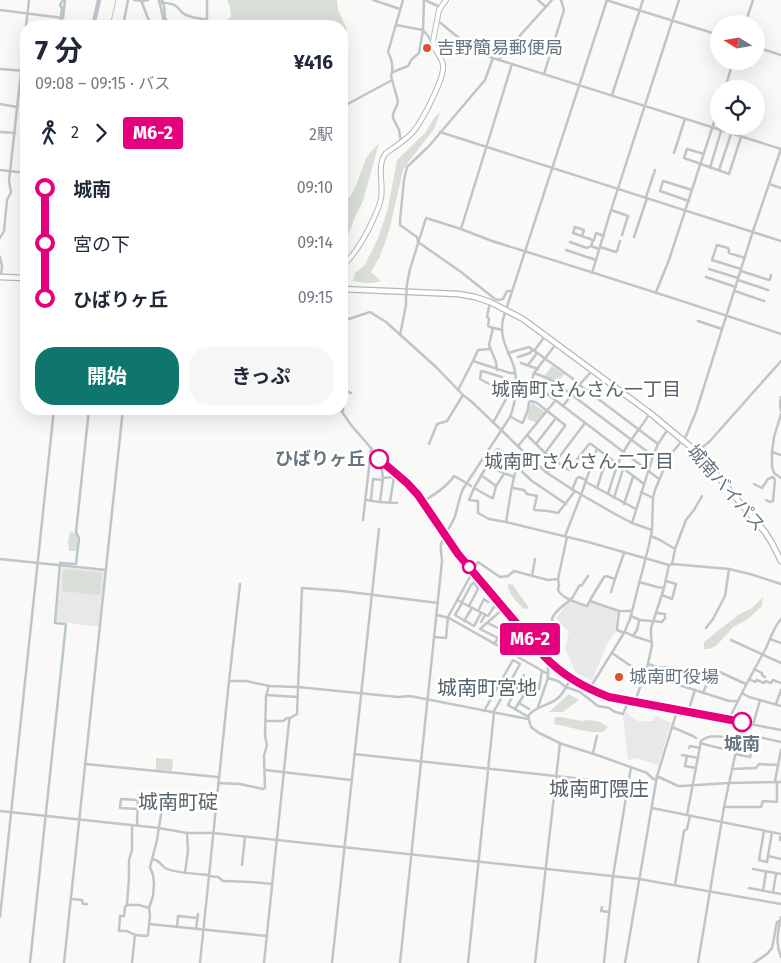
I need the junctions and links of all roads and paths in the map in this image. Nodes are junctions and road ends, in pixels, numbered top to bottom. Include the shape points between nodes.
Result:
1 (29, 0) edge
2 (65, 0) edge
3 (100, 0) edge
4 (128, 0) edge
5 (134, 0) edge
6 (148, 0) edge
7 (208, 0) edge
8 (373, 0) edge
9 (403, 0) edge
10 (425, 0) edge
11 (446, 0) edge
12 (538, 0) edge
13 (552, 0) edge
14 (561, 0) edge
15 (606, 0) edge
16 (643, 0) edge
17 (679, 0) edge
18 (753, 0) edge
19 (141, 1) edge
20 (159, 1) edge
21 (440, 7) junction
22 (546, 7) junction
23 (400, 9) junction
24 (0, 10) edge
25 (639, 10) junction
26 (28, 14) junction
27 (748, 15) edge
28 (27, 20) edge
29 (95, 20) edge
30 (124, 20) edge
31 (149, 20) edge
32 (164, 20) edge
33 (437, 20) junction
34 (672, 21) junction
35 (396, 25) junction
36 (423, 30) junction
37 (710, 33) edge
38 (433, 45) junction
39 (765, 50) edge
40 (781, 55) edge
41 (494, 58) junction
42 (499, 60) junction
43 (512, 64) junction
44 (0, 69) edge
45 (20, 71) edge
46 (392, 72) junction
47 (544, 74) junction
48 (20, 80) edge
49 (392, 80) junction
50 (580, 85) junction
51 (612, 95) junction
52 (0, 104) edge
53 (348, 104) edge
54 (645, 106) junction
55 (17, 107) junction
56 (685, 119) junction
57 (710, 127) edge
58 (0, 132) edge
59 (440, 132) junction
60 (15, 133) junction
61 (710, 134) edge
62 (720, 135) edge
63 (731, 135) edge
64 (734, 135) edge
65 (741, 137) junction
66 (400, 142) junction
67 (486, 146) junction
68 (781, 149) edge
69 (674, 153) dead end
70 (704, 154) junction
71 (700, 164) junction
72 (553, 168) junction
73 (710, 168) junction
74 (0, 170) edge
75 (655, 170) dead end
76 (10, 171) junction
77 (719, 171) junction
78 (20, 172) edge
79 (769, 184) junction
80 (781, 188) edge
81 (618, 189) junction
82 (692, 190) junction
83 (646, 197) junction
84 (689, 201) junction
85 (612, 210) junction
86 (686, 210) junction
87 (461, 229) junction
88 (753, 232) junction
89 (622, 235) dead end
90 (582, 236) junction
91 (604, 236) junction
92 (634, 237) dead end
93 (0, 238) edge
94 (594, 240) dead end
95 (781, 240) edge
96 (620, 241) dead end
97 (418, 242) junction
98 (570, 242) dead end
99 (591, 246) junction
100 (600, 248) junction
101 (566, 250) dead end
102 (525, 251) junction
103 (0, 257) edge
104 (745, 258) junction
105 (596, 260) junction
106 (348, 261) edge
107 (709, 269) dead end
108 (741, 270) junction
109 (592, 273) junction
110 (771, 276) dead end
111 (706, 277) dead end
112 (20, 278) edge
113 (0, 279) edge
114 (738, 279) junction
115 (736, 287) junction
116 (348, 289) edge
117 (768, 290) dead end
118 (512, 291) junction
119 (734, 291) junction
120 (656, 292) junction
121 (764, 301) dead end
122 (490, 302) junction
123 (506, 310) junction
124 (726, 316) junction
125 (348, 318) edge
126 (698, 321) dead end
127 (493, 328) junction
128 (722, 329) junction
129 (502, 330) junction
130 (781, 334) edge
131 (400, 335) junction
132 (546, 335) junction
133 (556, 343) junction
134 (490, 349) junction
135 (534, 351) junction
136 (508, 353) junction
137 (518, 357) dead end
138 (544, 359) junction
139 (474, 361) junction
140 (781, 361) edge
141 (521, 363) dead end
142 (528, 365) junction
143 (538, 368) junction
144 (497, 370) junction
145 (593, 370) junction
146 (515, 373) junction
147 (534, 373) junction
148 (549, 379) junction
149 (546, 384) dead end
150 (579, 385) junction
151 (516, 386) junction
152 (530, 387) junction
153 (458, 390) junction
154 (500, 390) junction
155 (348, 392) edge
156 (351, 393) dead end
157 (463, 395) junction
158 (571, 395) junction
159 (781, 397) edge
160 (555, 400) junction
161 (563, 406) junction
162 (547, 411) junction
163 (781, 412) edge
164 (650, 413) junction
165 (53, 415) edge
166 (122, 415) edge
167 (345, 415) edge
168 (510, 417) junction
169 (556, 418) junction
170 (493, 423) junction
171 (585, 423) junction
172 (669, 428) junction
173 (502, 430) junction
174 (639, 430) junction
175 (527, 435) junction
176 (683, 439) junction
177 (632, 440) junction
178 (428, 444) dead end
179 (536, 444) junction
180 (658, 444) junction
181 (518, 446) junction
182 (371, 448) junction
183 (597, 449) junction
184 (623, 451) junction
185 (697, 452) junction
186 (772, 452) junction
187 (545, 453) junction
188 (526, 454) junction
189 (781, 455) edge
190 (607, 456) junction
191 (653, 456) junction
192 (381, 461) junction
193 (556, 461) junction
194 (489, 462) junction
195 (618, 464) junction
196 (517, 467) junction
197 (623, 469) junction
198 (648, 470) junction
199 (548, 473) junction
200 (504, 474) junction
201 (481, 475) junction
202 (774, 475) junction
203 (634, 476) junction
204 (514, 477) junction
205 (781, 478) edge
206 (383, 479) junction
207 (659, 479) junction
208 (586, 481) junction
209 (644, 484) junction
210 (754, 484) dead end
211 (496, 486) junction
212 (472, 487) junction
213 (512, 488) junction
214 (597, 488) junction
215 (574, 491) junction
216 (641, 492) junction
217 (608, 494) junction
218 (581, 495) junction
219 (702, 496) dead end
220 (614, 498) junction
221 (653, 498) junction
222 (366, 500) junction
223 (370, 500) junction
224 (766, 500) dead end
225 (380, 502) junction
226 (390, 502) junction
227 (422, 502) junction
228 (397, 503) dead end
229 (566, 504) junction
230 (624, 504) junction
231 (636, 509) junction
232 (363, 520) dead end
233 (506, 522) junction
234 (632, 523) junction
235 (379, 529) dead end
236 (652, 530) junction
237 (444, 535) junction
238 (566, 536) junction
239 (651, 536) junction
240 (675, 549) junction
241 (624, 553) junction
242 (646, 558) junction
243 (0, 559) edge
244 (535, 559) dead end
245 (781, 561) edge
246 (38, 562) junction
247 (671, 564) junction
248 (730, 569) junction
249 (106, 570) junction
250 (473, 571) junction
251 (532, 576) junction
252 (588, 576) dead end
253 (479, 578) junction
254 (558, 579) junction
255 (615, 579) junction
256 (666, 581) junction
257 (474, 582) junction
258 (640, 582) junction
259 (240, 584) dead end
260 (781, 584) edge
261 (664, 588) junction
262 (611, 592) dead end
263 (372, 594) junction
264 (662, 595) junction
265 (570, 599) junction
266 (457, 600) junction
267 (462, 602) junction
268 (488, 602) dead end
269 (590, 602) junction
270 (438, 603) junction
271 (499, 603) junction
272 (470, 607) junction
273 (504, 608) junction
274 (619, 611) junction
275 (632, 611) junction
276 (479, 612) junction
277 (656, 613) junction
278 (437, 615) junction
279 (485, 615) junction
280 (631, 616) junction
281 (448, 617) junction
282 (512, 618) junction
283 (781, 619) edge
284 (464, 620) junction
285 (640, 620) junction
286 (654, 621) junction
287 (481, 622) dead end
288 (488, 623) junction
289 (554, 625) junction
290 (706, 628) dead end
291 (502, 631) junction
292 (624, 632) junction
293 (550, 634) dead end
294 (633, 636) junction
295 (435, 637) junction
296 (498, 639) junction
297 (770, 639) junction
298 (731, 640) dead end
299 (652, 642) junction
300 (781, 643) edge
301 (495, 644) junction
302 (612, 653) junction
303 (762, 654) junction
304 (544, 656) junction
305 (548, 660) junction
306 (648, 664) junction
307 (781, 664) edge
308 (754, 669) junction
309 (542, 671) junction
310 (548, 674) junction
311 (645, 674) junction
312 (702, 674) dead end
313 (524, 676) dead end
314 (765, 676) dead end
315 (548, 678) junction
316 (572, 678) junction
317 (749, 679) junction
318 (229, 681) junction
319 (541, 682) junction
320 (546, 682) junction
321 (781, 683) edge
322 (746, 684) junction
323 (269, 686) junction
324 (298, 687) junction
325 (566, 687) junction
326 (590, 688) junction
327 (540, 689) dead end
328 (527, 690) dead end
329 (695, 690) junction
330 (781, 690) edge
331 (703, 693) junction
332 (742, 693) junction
333 (361, 694) junction
334 (524, 694) junction
335 (266, 695) junction
336 (298, 697) junction
337 (532, 697) dead end
338 (428, 700) junction
339 (760, 700) junction
340 (627, 701) junction
341 (738, 701) junction
342 (635, 702) junction
343 (519, 703) junction
344 (776, 704) junction
345 (781, 706) edge
346 (529, 708) dead end
347 (538, 708) junction
348 (515, 709) junction
349 (484, 711) junction
350 (677, 711) junction
351 (688, 712) junction
352 (494, 713) junction
353 (290, 718) junction
354 (528, 718) junction
355 (729, 720) junction
356 (266, 721) junction
357 (742, 722) junction
358 (753, 725) junction
359 (672, 727) junction
360 (781, 730) edge
361 (740, 733) junction
362 (596, 736) dead end
363 (754, 736) junction
364 (696, 738) dead end
365 (726, 738) junction
366 (738, 740) junction
367 (700, 742) junction
368 (781, 742) edge
369 (560, 743) junction
370 (689, 748) dead end
371 (700, 748) junction
372 (781, 750) edge
373 (354, 754) junction
374 (593, 754) junction
375 (735, 754) junction
376 (682, 755) dead end
377 (687, 756) junction
378 (698, 758) junction
379 (422, 761) junction
380 (85, 764) junction
381 (778, 765) junction
382 (631, 767) junction
383 (489, 768) junction
384 (696, 768) junction
385 (732, 769) junction
386 (265, 770) junction
387 (284, 772) junction
388 (556, 776) junction
389 (219, 777) junction
390 (657, 778) junction
391 (351, 780) junction
392 (776, 781) junction
393 (781, 782) edge
394 (218, 783) junction
395 (729, 783) junction
396 (628, 784) junction
397 (693, 786) junction
398 (137, 800) junction
399 (724, 807) junction
400 (652, 808) junction
401 (138, 810) junction
402 (0, 811) edge
403 (11, 812) junction
404 (688, 815) junction
405 (79, 819) junction
406 (722, 822) junction
407 (132, 824) junction
408 (136, 825) junction
409 (159, 828) junction
410 (764, 830) junction
411 (772, 832) junction
412 (187, 833) junction
413 (213, 833) junction
414 (245, 837) junction
415 (781, 837) edge
416 (277, 840) junction
417 (344, 848) junction
418 (412, 855) junction
419 (768, 856) junction
420 (152, 859) junction
421 (781, 859) edge
422 (479, 862) junction
423 (242, 864) dead end
424 (546, 869) junction
425 (753, 869) dead end
426 (766, 872) junction
427 (185, 873) junction
428 (776, 874) junction
429 (781, 874) edge
430 (209, 875) junction
431 (613, 876) junction
432 (639, 879) junction
433 (273, 882) junction
434 (675, 885) junction
435 (749, 888) dead end
436 (763, 891) junction
437 (710, 892) junction
438 (773, 892) junction
439 (781, 894) edge
440 (71, 899) junction
441 (86, 904) dead end
442 (781, 904) edge
443 (127, 905) junction
444 (602, 907) dead end
445 (149, 908) junction
446 (609, 912) junction
447 (198, 914) dead end
448 (0, 917) edge
449 (198, 918) junction
450 (781, 918) edge
451 (150, 924) junction
452 (177, 927) junction
453 (196, 929) junction
454 (203, 929) junction
455 (135, 935) junction
456 (267, 936) junction
457 (780, 951) edge
458 (781, 956) edge
459 (64, 963) edge
460 (132, 963) edge
461 (200, 963) edge
462 (264, 963) edge
463 (332, 963) edge
464 (400, 963) edge
465 (468, 963) edge
466 (535, 963) edge
467 (604, 963) edge
468 (625, 963) edge
469 (698, 963) edge
470 (754, 963) edge

1 - 26 street
2 - 26 street via 63,18
3 - 29 street
4 - 30 street
5 - 19 street
6 - 19 street
7 - 20 street via 205,20 183,14 174,4
8 - 23 street
9 - 23 street
10 - 21 street
10 - 36 street
11 - 21 main road
12 - 22 street
13 - 22 street
14 - 47 street via 564,10
15 - 25 street
15 - 50 street
16 - 25 street
17 - 34 street
18 - 27 street
19 - 31 street
20 - 32 street
21 - 33 main road
22 - 42 street
23 - 35 street
24 - 26 street
25 - 34 street
25 - 51 street
26 - 28 street
33 - 38 main road
33 - 41 street via 471,48
34 - 37 street
34 - 54 street
35 - 36 street
35 - 46 street via 388,52
36 - 38 street
36 - 46 street via 419,53 408,66
38 - 66 main road via 441,59 442,73 418,124
39 - 40 street
41 - 42 street
41 - 59 street via 485,80
42 - 43 street
43 - 47 street
43 - 67 street
44 - 45 street
46 - 49 street
47 - 50 street
48 - 55 street
49 - 53 street
49 - 66 street via 398,101 393,118
50 - 51 street
50 - 72 street
51 - 54 street
52 - 55 street
54 - 56 street
54 - 81 street
55 - 60 street
56 - 57 street
56 - 69 street
58 - 60 street
59 - 67 street
59 - 97 street via 406,170 400,225 417,237
60 - 76 street
61 - 70 street
62 - 73 street
63 - 77 street
64 - 65 street
65 - 68 street
65 - 77 street via 729,174
66 - 106 main road via 382,158 380,205 366,236
67 - 72 street
67 - 87 street
68 - 79 street
70 - 71 street
70 - 71 street via 687,148 684,158
71 - 73 street
71 - 82 street
72 - 81 street
72 - 102 street
73 - 77 street
74 - 76 street
75 - 83 street
76 - 78 street
76 - 93 street via 11,190
79 - 80 street
79 - 88 street
81 - 83 street
81 - 85 street
82 - 84 street
82 - 84 street via 663,181 660,191
83 - 86 street
83 - 92 street
84 - 86 street
85 - 89 street via 628,216
85 - 91 street
86 - 88 street
86 - 120 street
87 - 97 street via 426,218
87 - 102 street
88 - 95 street
88 - 104 street
90 - 90 street via 573,233 575,227 584,230
90 - 99 street via 593,240
91 - 94 street via 596,233
91 - 100 street
96 - 100 street via 617,252
97 - 118 street via 495,299 503,299 507,291
97 - 131 street, bridge via 407,284
98 - 99 street via 587,248
99 - 100 street
100 - 105 street
101 - 105 street
102 - 109 street
102 - 118 street
103 - 113 street
104 - 108 street
104 - 108 street via 728,253 728,248 717,245 712,260
105 - 109 street
107 - 114 street
108 - 110 street via 769,280
108 - 114 street
109 - 120 street
111 - 115 street
112 - 113 highway
114 - 115 street
114 - 117 street
115 - 119 street
116 - 122 highway, 城南バイパス via 451,293
118 - 123 street
119 - 121 street
119 - 124 street
120 - 124 street
122 - 123 highway, 城南バイパス
122 - 127 street via 488,326
123 - 129 street
123 - 132 highway, 城南バイパス
124 - 128 street
124 - 130 street
125 - 131 street via 372,312
126 - 128 street
127 - 129 street
127 - 134 street
128 - 176 street via 696,412
129 - 136 street
131 - 153 street
132 - 133 highway, 城南バイパス
132 - 135 street
133 - 138 street
133 - 145 highway, 城南バイパス
134 - 139 street via 478,350
134 - 144 street
135 - 136 street via 527,347
135 - 137 street
135 - 138 street
135 - 142 street
136 - 146 street
138 - 143 street
138 - 150 street
139 - 144 street
139 - 153 street
140 - 185 street
141 - 142 street
142 - 143 street
143 - 147 street
144 - 146 street
145 - 150 street
145 - 164 highway, 城南バイパス
146 - 151 street
147 - 148 street
147 - 152 street
148 - 149 street
148 - 158 street
150 - 158 street
150 - 174 street
151 - 152 street
151 - 168 street
152 - 160 street
153 - 157 street
154 - 154 street via 502,377 482,371 480,379
154 - 170 street via 506,399
155 - 156 street
157 - 170 street
157 - 178 street via 447,421 437,424
158 - 161 street
158 - 177 street
159 - 163 street
160 - 161 street
160 - 162 street
161 - 171 street
162 - 168 street via 531,401 524,422
162 - 169 street
162 - 175 street
163 - 186 street
164 - 172 highway, 城南バイパス
164 - 174 street
165 - 246 street
166 - 249 street
167 - 182 street
168 - 173 street
169 - 179 street
169 - 187 street via 565,426
170 - 173 street
171 - 184 street
171 - 193 street
172 - 176 highway, 城南バイパス
172 - 180 street
173 - 181 street
173 - 237 street via 466,483 452,524
174 - 177 street
174 - 180 street
175 - 179 street
175 - 181 street
176 - 185 highway, 城南バイパス
176 - 207 street via 671,454
177 - 184 street
177 - 191 street
179 - 187 street
180 - 191 street
181 - 188 street
182 - 192 street
182 - 222 street
183 - 190 street
183 - 193 street via 589,444 569,470
183 - 208 street
184 - 195 street
184 - 198 street
185 - 245 highway, 城南バイパス via 765,532
186 - 189 street
186 - 202 street
187 - 193 street
188 - 196 street
188 - 199 street
190 - 195 street
190 - 214 street
191 - 198 street
192 - 206 street
192 - 227 street via 411,487
193 - 199 street
194 - 196 street via 498,449
194 - 200 street
194 - 201 street
195 - 197 street
195 - 217 street
196 - 204 street
196 - 229 street
197 - 203 street
197 - 220 street
198 - 207 street
198 - 209 street
199 - 215 street
200 - 204 street
200 - 211 street
201 - 211 street
201 - 212 street
202 - 205 street
202 - 210 street via 762,488
202 - 224 street via 773,501
203 - 209 street
203 - 230 street
204 - 213 street
206 - 223 street via 373,479
206 - 225 street
206 - 226 street via 394,477
207 - 221 street
208 - 214 street
208 - 215 street via 578,477
208 - 218 street
209 - 216 street
211 - 212 street via 493,498
212 - 227 street, bridge via 454,476 439,492
212 - 233 street via 469,500 478,501 478,513
213 - 229 street via 537,496 535,510 558,514
213 - 233 street
214 - 217 street
215 - 218 street
215 - 229 street
216 - 221 street
216 - 231 street
217 - 220 street
218 - 234 street
218 - 238 street
219 - 240 street via 686,520
220 - 230 street
221 - 236 street
222 - 223 street
222 - 232 street
223 - 225 street
225 - 226 street
226 - 228 street
227 - 237 street
230 - 231 street
231 - 234 street
233 - 238 street
234 - 236 street
235 - 263 street
236 - 239 street
237 - 250 street
237 - 270 street
238 - 241 street
238 - 254 street
239 - 240 street
239 - 242 street
240 - 247 street
241 - 242 street
241 - 255 street
242 - 247 street
242 - 258 street
243 - 246 street
244 - 251 street
246 - 249 street
246 - 403 street
247 - 248 street
247 - 256 street
248 - 260 street
248 - 290 street via 725,596
249 - 380 street
250 - 251 street via 478,562 500,577 514,571
250 - 253 street
250 - 266 street
251 - 254 street
252 - 265 street
253 - 257 street
253 - 271 street
254 - 265 street via 558,592
255 - 262 street
255 - 269 street via 604,577
256 - 261 street
256 - 264 street via 676,584 672,599
257 - 267 street
257 - 272 street via 478,589
258 - 261 street
258 - 275 street
259 - 318 street
261 - 264 street
263 - 270 street
263 - 324 street via 302,588
263 - 333 street
264 - 277 street
265 - 269 street via 587,606
265 - 289 street via 553,616
266 - 267 street
266 - 281 street
267 - 272 street
267 - 284 street via 455,615
268 - 276 street via 484,599
269 - 274 street
270 - 278 street
271 - 273 street
271 - 279 street via 488,616
272 - 276 street
272 - 284 street
273 - 282 street
273 - 288 street
274 - 275 street
274 - 292 street via 617,630
275 - 280 street
276 - 279 street
276 - 284 street via 474,626
277 - 286 street
277 - 286 street via 665,614 665,618 662,622
278 - 281 street
278 - 295 street
279 - 287 street
280 - 285 street
280 - 292 street
281 - 295 street via 446,638
281 - 301 street
282 - 291 street
282 - 304 street
283 - 297 street
285 - 286 street
285 - 294 street
286 - 299 street
288 - 291 street
288 - 296 street via 480,629
289 - 293 street
289 - 304 street via 560,634 558,644
291 - 296 street
291 - 296 street via 514,638 510,644
292 - 294 street
292 - 302 street
294 - 299 street
295 - 338 street
296 - 301 street
297 - 300 street
297 - 303 street
298 - 303 street
299 - 306 street
301 - 309 street
302 - 311 street
302 - 326 street
303 - 307 street
303 - 308 street
304 - 305 street
305 - 310 street
305 - 316 street
306 - 311 street
306 - 312 street
308 - 314 street
308 - 317 street
309 - 310 street
309 - 319 street
310 - 315 street
311 - 329 street
311 - 342 street
313 - 348 street via 508,705
315 - 320 street
315 - 325 street
316 - 325 street
316 - 326 street
317 - 321 street
317 - 322 street
318 - 323 street via 246,680
318 - 389 street
319 - 320 street
319 - 327 street
320 - 347 street
322 - 331 street via 713,669
322 - 332 street
323 - 324 street
323 - 335 street
324 - 333 street
324 - 336 street
325 - 340 street via 580,692 598,706 623,714
325 - 347 street via 556,699
326 - 340 street
328 - 334 street
329 - 331 street
329 - 351 street
330 - 344 street
331 - 341 street
332 - 339 street
332 - 341 street
333 - 338 street
333 - 373 street
334 - 337 street
334 - 343 street
335 - 336 street
335 - 356 street
336 - 353 street via 298,714
338 - 349 street
338 - 379 street
339 - 344 street
339 - 358 street
340 - 342 street
341 - 355 street
342 - 350 street
343 - 346 street
343 - 348 street
344 - 345 street
347 - 354 street
348 - 354 street
349 - 352 street
349 - 352 street via 513,660 520,664
350 - 351 street
350 - 359 street
351 - 355 street
352 - 354 street
352 - 383 street
353 - 356 street
353 - 387 street
354 - 369 street via 531,727
355 - 357 street
356 - 386 street
357 - 358 street
357 - 361 street
358 - 360 street
359 - 364 street
359 - 390 street
361 - 363 street
361 - 366 street
362 - 374 street
363 - 368 street
363 - 375 street via 750,757
365 - 366 street
365 - 367 street via 710,735
365 - 367 street via 724,749
366 - 375 street
367 - 371 street
369 - 374 street
369 - 388 street
370 - 371 street
371 - 378 street
372 - 381 street
373 - 379 street
373 - 391 street
374 - 382 street
375 - 385 street
376 - 377 street
377 - 378 street
377 - 384 street via 685,766
378 - 384 street
379 - 383 street
379 - 418 street
380 - 389 street
380 - 405 street
381 - 385 street via 759,764 756,768
381 - 392 street
382 - 390 street
382 - 396 street
383 - 388 street
383 - 422 street
384 - 397 street
385 - 395 street
386 - 387 street
386 - 394 street via 264,789
387 - 391 street
387 - 416 street
388 - 396 street
388 - 424 street
389 - 394 street
390 - 397 street via 678,786
390 - 400 street
391 - 417 street
392 - 393 street
392 - 395 street
392 - 399 street via 776,802 763,801 762,807
394 - 413 street
395 - 397 street
395 - 399 street
396 - 431 street
397 - 404 street
398 - 401 street
398 - 401 street via 121,798 120,808
398 - 409 street via 138,795 154,795 154,805 162,808
399 - 406 street
400 - 404 street
400 - 432 street
401 - 408 street
402 - 403 street
403 - 405 street
403 - 448 street
404 - 406 street
404 - 434 street
405 - 407 street
405 - 440 street
406 - 410 street
406 - 437 street
407 - 408 street
407 - 443 street
408 - 409 street
409 - 412 street
409 - 420 street
410 - 411 street
410 - 419 street via 759,860 767,862
411 - 415 street
411 - 419 street
412 - 413 street
412 - 427 street
413 - 414 street
413 - 430 street
414 - 416 street
414 - 423 street
416 - 417 street
416 - 433 street
417 - 418 street
417 - 463 street
418 - 422 street
418 - 464 street
419 - 421 street
420 - 427 street via 164,867
420 - 445 street via 150,868 154,883
422 - 424 street
422 - 465 street
424 - 431 street
424 - 466 street
425 - 426 street
426 - 428 street
426 - 436 street
427 - 430 street
428 - 429 street
428 - 438 street
430 - 433 street via 225,881
430 - 454 street
431 - 432 street
431 - 446 street
432 - 434 street
432 - 468 street
433 - 456 street
434 - 437 street
435 - 436 street
436 - 438 street
437 - 442 street
437 - 469 street
438 - 439 street
440 - 441 street via 82,900 82,904
440 - 459 street
443 - 445 street
443 - 455 street via 124,915 120,916 119,931
444 - 446 street via 601,911
445 - 451 street
446 - 467 street
447 - 449 street
449 - 452 street via 178,916
449 - 453 street
450 - 457 street via 777,942
450 - 470 street via 777,922 771,950
451 - 452 street
451 - 455 street via 148,936
452 - 453 street
453 - 454 street
454 - 456 street
454 - 461 street
455 - 460 street
456 - 462 street
457 - 458 street

